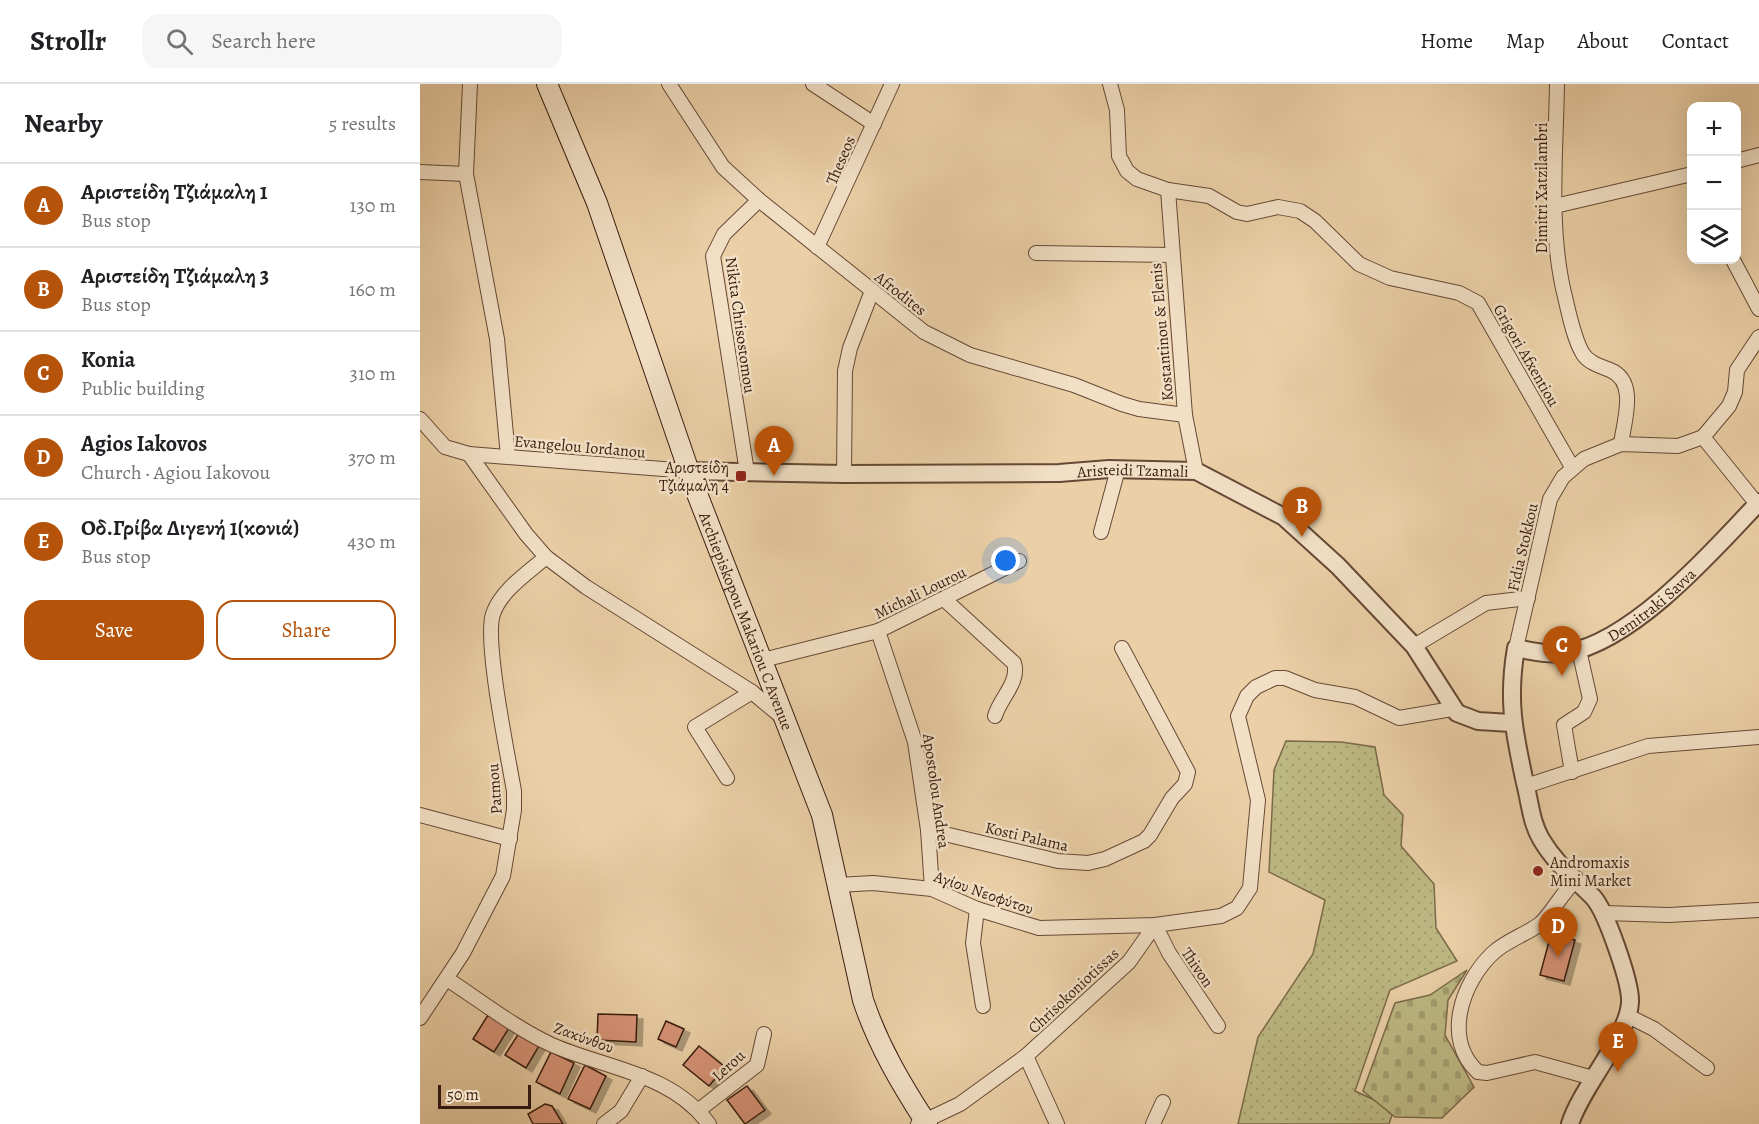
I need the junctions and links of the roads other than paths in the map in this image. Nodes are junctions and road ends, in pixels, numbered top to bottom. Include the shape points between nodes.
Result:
1 (470, 84) edge
2 (548, 84) edge
3 (669, 84) edge
4 (813, 84) edge
5 (892, 84) edge
6 (1110, 84) edge
7 (1557, 84) edge
8 (874, 124) junction
9 (1759, 155) edge
10 (1741, 160) edge
11 (420, 172) edge
12 (466, 174) junction
13 (1687, 175) edge
14 (1168, 190) junction
15 (759, 200) junction
16 (1555, 206) junction
17 (818, 247) junction
18 (1036, 253) dead end
19 (1172, 255) junction
20 (1735, 264) edge
21 (872, 291) junction
22 (1759, 309) edge
23 (1759, 337) edge
24 (1185, 415) junction
25 (420, 419) edge
26 (1703, 437) junction
27 (1621, 444) junction
28 (469, 454) junction
29 (508, 456) junction
30 (1572, 467) junction
31 (1118, 469) junction
32 (688, 471) junction
33 (1196, 471) junction
34 (747, 472) junction
35 (844, 474) junction
36 (1758, 503) edge
37 (1101, 532) dead end
38 (546, 557) junction
39 (1019, 561) dead end
40 (1527, 598) junction
41 (944, 599) junction
42 (878, 631) junction
43 (1414, 646) junction
44 (1122, 648) dead end
45 (1516, 648) junction
46 (1579, 650) junction
47 (763, 660) junction
48 (752, 692) junction
49 (1452, 709) junction
50 (995, 716) dead end
51 (787, 721) junction
52 (1511, 723) junction
53 (1759, 737) edge
54 (1572, 772) junction
55 (727, 778) dead end
56 (1526, 786) junction
57 (420, 815) edge
58 (928, 830) junction
59 (510, 839) junction
60 (1575, 881) junction
61 (838, 885) junction
62 (932, 889) junction
63 (977, 909) junction
64 (1759, 910) edge
65 (1604, 913) junction
66 (1155, 925) junction
67 (447, 979) junction
68 (983, 1006) dead end
69 (1628, 1016) junction
70 (420, 1018) edge
71 (1218, 1026) dead end
72 (764, 1034) dead end
73 (1026, 1056) junction
74 (1707, 1068) dead end
75 (642, 1076) junction
76 (1593, 1078) junction
77 (1164, 1102) dead end
78 (699, 1110) junction
79 (923, 1123) edge
80 (604, 1124) edge
81 (709, 1124) edge
82 (1057, 1124) edge
83 (1153, 1124) edge
84 (1570, 1124) edge

1 - 12 street
2 - 32 main road, Archiepiskopou Makariou C Avenue via 597,203
3 - 15 street, Afrodites via 723,167
4 - 8 street
5 - 8 street, Theseos
6 - 14 street via 1117,110 1119,156 1127,171 1137,179
7 - 16 street, Dimitri Xatzilambri
8 - 17 street, Theseos
9 - 10 street
11 - 12 street
12 - 29 street via 497,339
13 - 16 street
14 - 19 street, Kostantinou & Elenis
14 - 30 street, Grigori Afxentiou via 1209,196 1247,214 1278,207 1300,211 1359,264 1390,278 1459,293 1478,303
15 - 17 street, Afrodites
15 - 34 street, Nikita Chrisostomou via 724,234 713,256
16 - 27 street, Dimitri Xatzilambri via 1558,262 1583,354 1618,374 1626,385
17 - 21 street, Afrodites
18 - 19 street
19 - 24 street, Kostantinou & Elenis
20 - 22 street
21 - 24 street, Afrodites via 924,332 970,355 1139,409
21 - 35 street via 845,371
23 - 26 street via 1737,370 1729,406
24 - 33 street, Kostantinou & Elenis
25 - 28 street via 445,447
26 - 27 street, Fidia Stokkou via 1678,446
26 - 36 street
27 - 30 street, Fidia Stokkou
28 - 29 street, Evangelou Iordanou
28 - 38 street
29 - 32 street, Evangelou Iordanou
30 - 40 street, Fidia Stokkou via 1550,499
31 - 33 street, Aristeidi Tzamali
31 - 35 street, Aristeidi Tzamali
31 - 37 street
32 - 34 street, Aristeidi Tzamali
32 - 47 main road, Archiepiskopou Makariou C Avenue
33 - 43 street, Aristeidi Tzamali via 1284,517 1338,566
34 - 35 street, Aristeidi Tzamali
36 - 46 street, Demitraki Savva via 1631,624
38 - 48 street via 586,587
38 - 59 street, Patmou via 510,589 493,615 495,672 513,791
39 - 41 street, Michali Lourou
40 - 43 street via 1486,603
40 - 45 street, Fidia Stokkou
41 - 42 street, Michali Lourou
41 - 50 street via 1014,663 1014,680
42 - 47 street, Michali Lourou
42 - 58 street, Apostolou Andrea via 915,742
43 - 49 street, Aristeidi Tzamali
44 - 58 street, Kosti Palama via 1188,772 1185,784 1144,841 1106,859 1072,863
45 - 46 street, Demitraki Savva via 1543,654
45 - 52 street
46 - 54 street via 1590,699 1584,712 1564,725
47 - 51 main road, Archiepiskopou Makariou C Avenue
48 - 51 street
48 - 55 street via 695,727
49 - 52 street via 1478,721
49 - 66 street via 1399,718 1355,697 1315,690 1285,678 1264,681 1247,696 1238,716 1258,800 1250,888 1237,908 1221,916
51 - 61 main road, Archiepiskopou Makariou C Avenue via 822,815
52 - 56 street
53 - 54 street via 1663,743
54 - 56 street
56 - 60 street via 1541,839
57 - 59 street
58 - 62 street, Apostolou Andrea
59 - 67 street, Patmou via 503,876
60 - 65 street
60 - 76 street via 1542,922 1501,946 1481,967 1463,998 1458,1030 1466,1056 1482,1073 1535,1062
61 - 62 street, Αγίου Νεοφύτου via 873,883
61 - 79 main road, Archiepiskopou Makariou C Avenue via 872,1026
62 - 63 street, Αγίου Νεοφύτου
63 - 66 street, Αγίου Νεοφύτου via 1039,928
63 - 68 street via 973,943
64 - 65 street via 1669,915
65 - 69 street via 1628,984
66 - 71 street, Thivon
66 - 73 street, Chrisokoniotissas via 1129,962
67 - 70 street, Patmou
67 - 75 street, Ζακύνθου via 551,1044
69 - 74 street via 1654,1029
69 - 76 street
72 - 78 street, Lerou via 757,1065
73 - 79 street, Chrisokoniotissas via 960,1104
73 - 82 street
75 - 78 street, Ζακύνθου via 678,1092
75 - 80 street via 621,1112
76 - 84 street
77 - 83 street
78 - 81 street, Ζακύνθου

